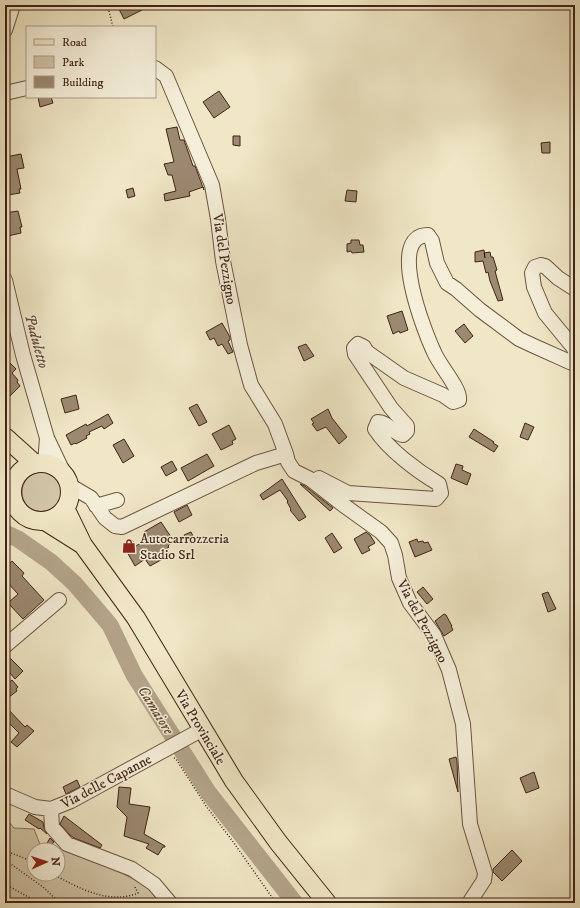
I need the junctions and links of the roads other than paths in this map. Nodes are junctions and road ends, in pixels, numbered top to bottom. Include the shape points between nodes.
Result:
1 (13, 5) edge
2 (5, 30) edge
3 (156, 69) edge
4 (26, 88) edge
5 (5, 93) edge
6 (5, 280) edge
7 (575, 289) edge
8 (575, 351) edge
9 (575, 359) edge
10 (5, 437) edge
11 (47, 438) junction
12 (5, 443) edge
13 (286, 454) junction
14 (34, 467) junction
15 (70, 491) junction
16 (9, 494) edge
17 (117, 500) dead end
18 (96, 506) junction
19 (45, 521) junction
20 (83, 545) junction
21 (59, 600) dead end
22 (5, 646) edge
23 (203, 729) junction
24 (5, 794) edge
25 (51, 809) junction
26 (170, 903) edge
27 (327, 903) edge
28 (469, 903) edge

1 - 2 street
3 - 13 street, Via del Pezzigno via 166,76 212,185 223,262 251,385 275,424
4 - 5 street
6 - 11 street
7 - 8 street via 541,264 535,267 532,273 534,287 545,313
9 - 13 street via 572,363 534,346 480,310 447,283 437,264 432,241 428,235 422,235 410,246 408,262 412,291 434,352 456,388 458,400 453,402 404,378 358,344 354,348 355,354 407,426 407,431 403,434 398,434 384,422 378,422 375,429 381,438 419,472 439,484 441,492 436,499 348,493 304,469
10 - 14 main road
11 - 14 street
11 - 15 street
12 - 14 main road
13 - 18 street via 256,463 122,527 115,526 105,518
13 - 28 street, Via del Pezzigno via 294,471 310,479 381,532 391,543 399,578 410,602 434,635 449,670 463,724 470,824 485,873 484,880
14 - 15 main road, Via Provinciale via 57,468
14 - 16 main road, Via Provinciale via 16,479
15 - 18 street via 91,498
15 - 19 main road via 60,514
15 - 20 main road, Via Provinciale
16 - 19 main road, Via Provinciale via 19,511 36,521
17 - 18 street
19 - 20 main road, Via Provinciale
20 - 23 main road, Via Provinciale via 136,618
21 - 22 street
23 - 25 street, Via delle Capanne via 167,755
23 - 27 main road, Via Provinciale via 234,781
24 - 25 street, Via delle Capanne via 35,807
25 - 26 street via 52,827 67,844 132,869 154,884

